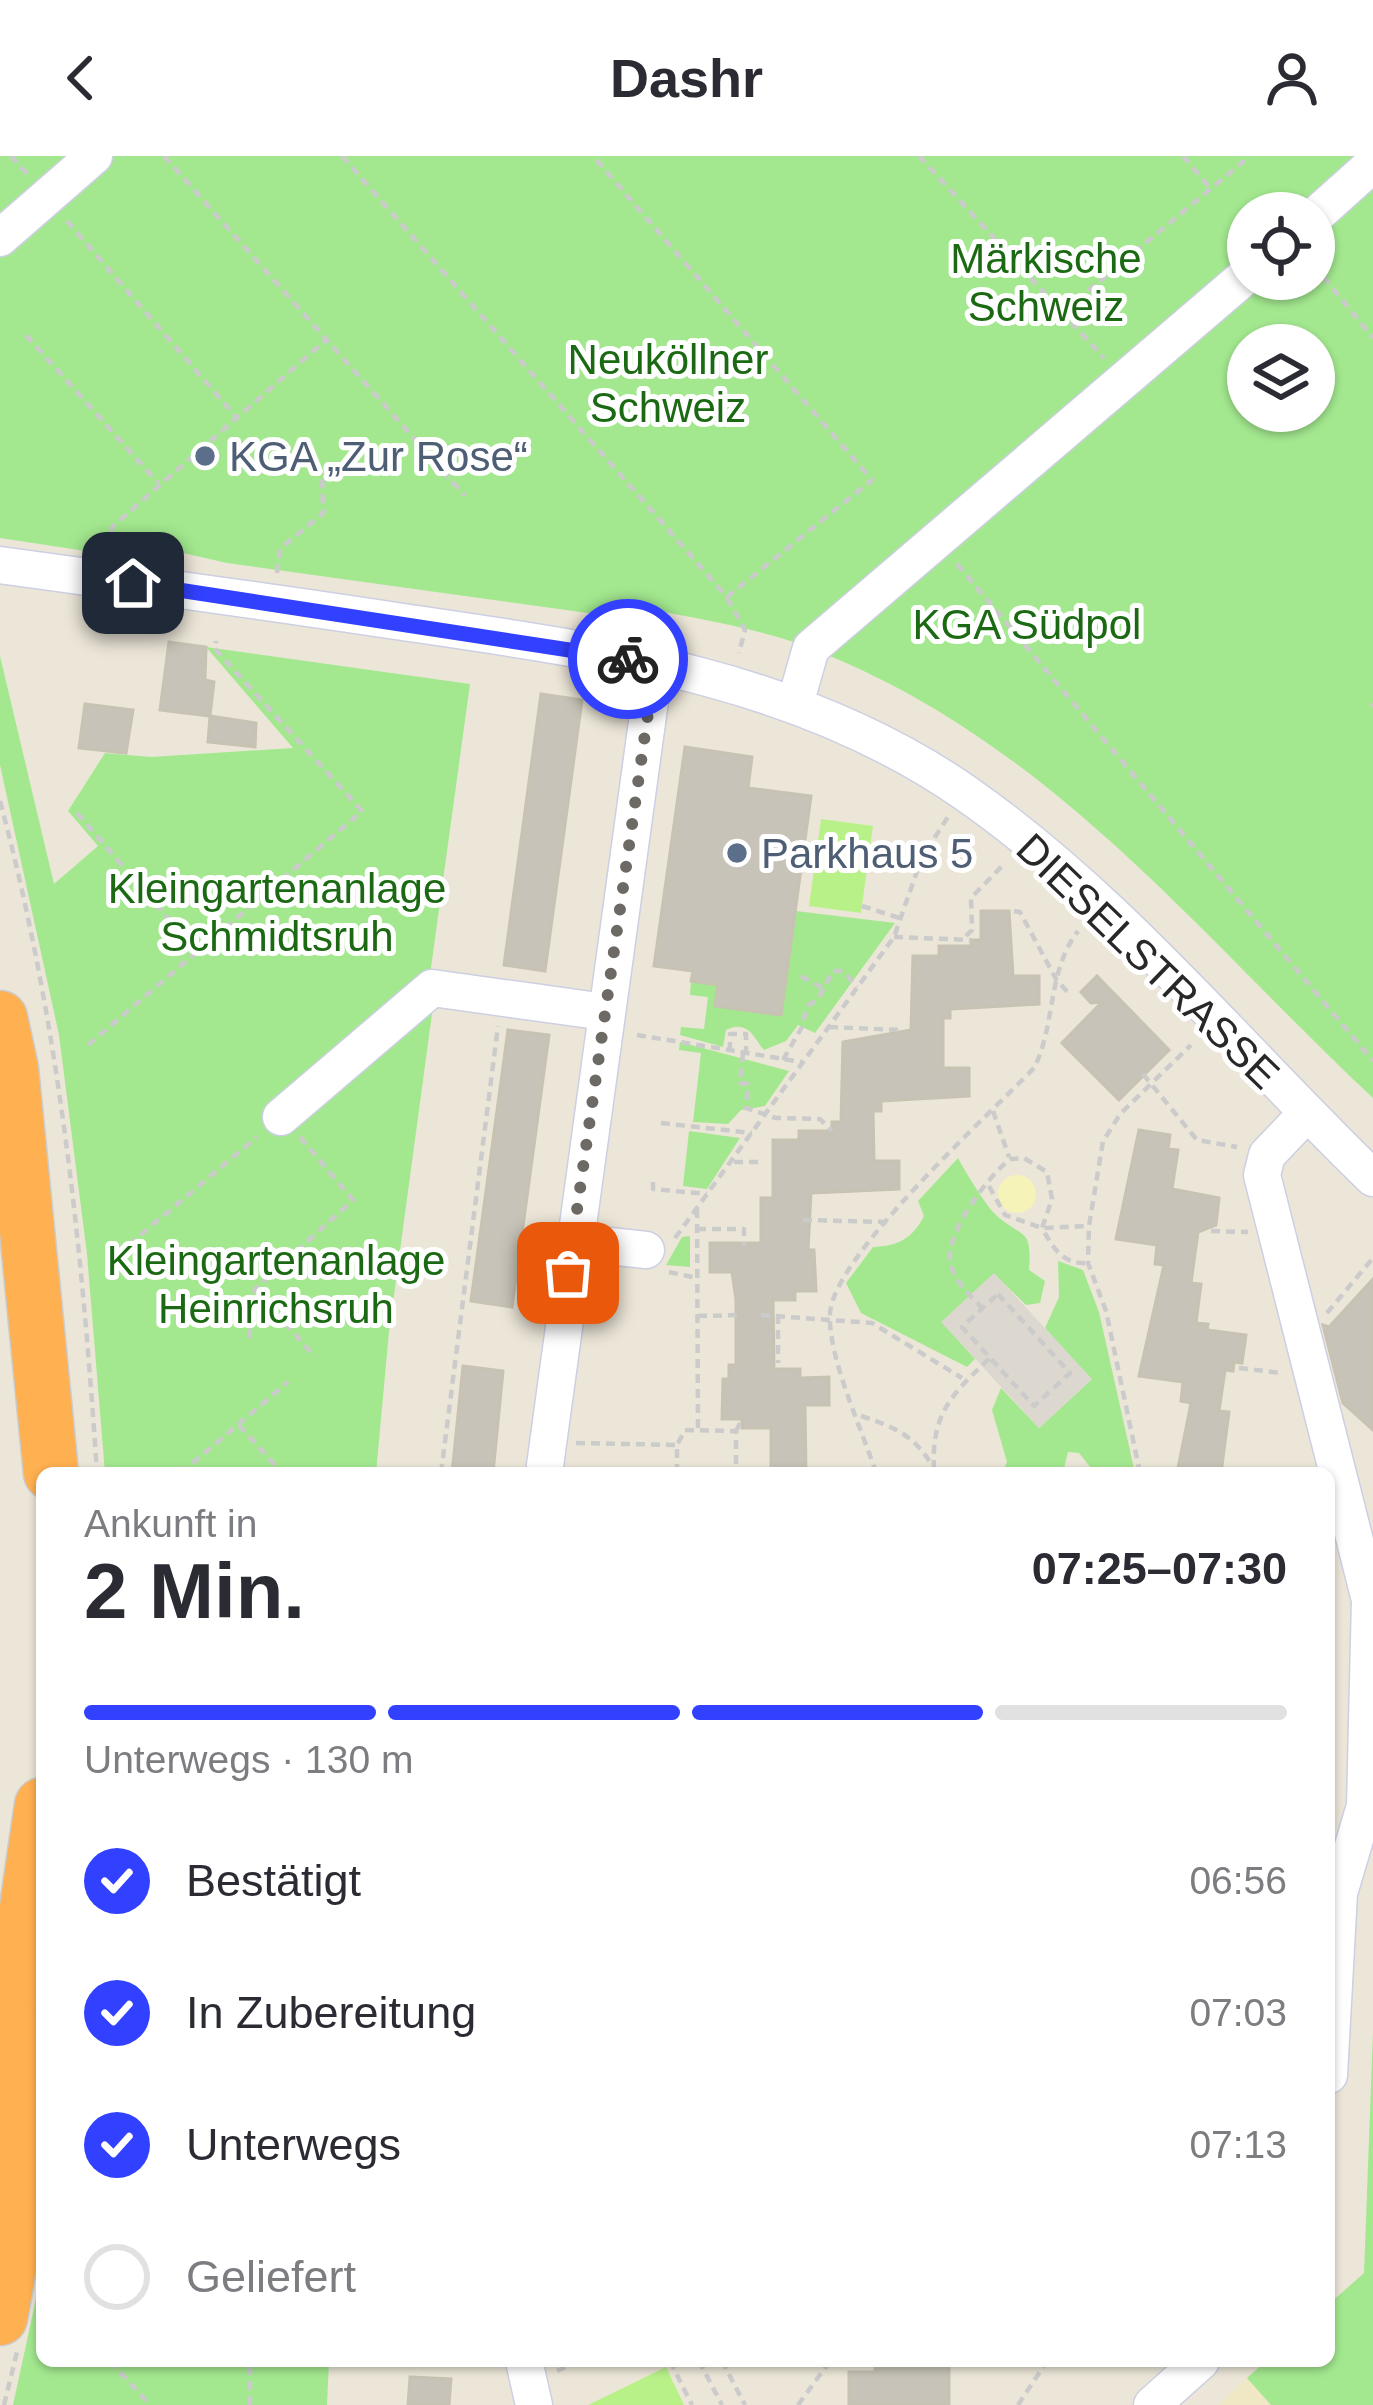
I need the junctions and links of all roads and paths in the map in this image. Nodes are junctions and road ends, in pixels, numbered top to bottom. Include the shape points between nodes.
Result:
1 (94, 156) edge
2 (164, 156) edge
3 (342, 156) edge
4 (593, 156) edge
5 (919, 156) edge
6 (1183, 156) edge
7 (1250, 156) edge
8 (1373, 164) edge
9 (1211, 189) junction
10 (1335, 198) edge
11 (62, 214) dead end
12 (0, 238) edge
13 (1335, 291) edge
14 (1227, 292) edge
15 (1065, 310) junction
16 (26, 335) dead end
17 (1373, 338) edge
18 (327, 339) junction
19 (1123, 381) junction
20 (236, 417) junction
21 (322, 471) dead end
22 (159, 485) junction
23 (465, 496) dead end
24 (938, 542) junction
25 (104, 558) dead end
26 (0, 565) edge
27 (727, 597) junction
28 (274, 603) junction
29 (745, 630) dead end
30 (216, 641) dead end
31 (655, 664) junction
32 (795, 704) junction
33 (966, 794) junction
34 (77, 813) dead end
35 (1002, 866) dead end
36 (862, 906) dead end
37 (1014, 911) dead end
38 (903, 919) junction
39 (1078, 931) dead end
40 (894, 937) junction
41 (197, 952) junction
42 (801, 976) dead end
43 (1056, 980) junction
44 (856, 987) junction
45 (824, 988) junction
46 (1071, 996) dead end
47 (502, 997) junction
48 (0, 1018) edge
49 (614, 1022) junction
50 (829, 1027) junction
51 (902, 1030) dead end
52 (88, 1045) dead end
53 (1190, 1045) dead end
54 (730, 1051) junction
55 (744, 1053) junction
56 (783, 1060) junction
57 (1373, 1061) edge
58 (802, 1062) junction
59 (1144, 1073) dead end
60 (1151, 1082) junction
61 (993, 1112) junction
62 (766, 1114) junction
63 (1306, 1114) junction
64 (280, 1117) junction
65 (662, 1123) dead end
66 (832, 1131) dead end
67 (752, 1133) junction
68 (1268, 1155) junction
69 (1010, 1159) junction
70 (732, 1162) junction
71 (764, 1162) dead end
72 (1373, 1178) edge
73 (653, 1182) dead end
74 (988, 1185) junction
75 (707, 1194) junction
76 (697, 1209) junction
77 (803, 1220) dead end
78 (886, 1222) junction
79 (1089, 1226) junction
80 (1042, 1228) junction
81 (697, 1229) junction
82 (572, 1242) junction
83 (744, 1245) dead end
84 (655, 1251) joint
85 (1373, 1258) edge
86 (1088, 1263) junction
87 (106, 1264) dead end
88 (255, 1289) junction
89 (982, 1309) junction
90 (740, 1315) dead end
91 (760, 1315) dead end
92 (778, 1315) junction
93 (698, 1316) junction
94 (830, 1316) junction
95 (249, 1338) dead end
96 (315, 1358) dead end
97 (990, 1358) junction
98 (1308, 1360) junction
99 (778, 1363) dead end
100 (1239, 1368) dead end
101 (962, 1378) junction
102 (288, 1382) dead end
103 (858, 1415) junction
104 (742, 1419) dead end
105 (239, 1424) junction
106 (698, 1430) junction
107 (736, 1431) junction
108 (570, 1443) dead end
109 (677, 1444) junction
110 (50, 1467) edge
111 (188, 1467) edge
112 (277, 1467) edge
113 (442, 1467) edge
114 (545, 1467) edge
115 (677, 1467) edge
116 (736, 1467) edge
117 (874, 1467) edge
118 (933, 1467) edge
119 (934, 1467) edge
120 (1139, 1467) edge
121 (36, 1849) edge
122 (1335, 1966) edge
123 (12, 2025) junction
124 (0, 2083) edge
125 (0, 2318) edge
126 (115, 2367) edge
127 (250, 2367) edge
128 (525, 2367) edge
129 (673, 2367) edge
130 (703, 2367) edge
131 (725, 2367) edge
132 (826, 2367) edge
133 (1042, 2367) edge
134 (1194, 2367) edge
135 (743, 2402) edge
136 (150, 2405) edge
137 (250, 2405) edge
138 (534, 2405) edge
139 (692, 2405) edge
140 (726, 2405) edge
141 (798, 2405) edge
142 (1018, 2405) edge
143 (1152, 2405) edge

1 - 12 street
2 - 18 path
3 - 27 path
4 - 27 path via 872,480
5 - 15 path
6 - 9 path
7 - 9 path
8 - 10 street
9 - 15 path
11 - 20 path
13 - 17 path
14 - 19 street
15 - 19 path
16 - 22 path
18 - 20 path
18 - 23 path
19 - 24 street
20 - 22 path
21 - 28 path via 322,513 280,549
22 - 25 path via 112,526
24 - 32 street via 811,648
24 - 57 path
26 - 28 street, DIESELSTRASSE
27 - 29 path
28 - 31 street, DIESELSTRASSE
30 - 41 path via 362,811
31 - 32 street, DIESELSTRASSE
31 - 49 street
32 - 33 street, DIESELSTRASSE
33 - 38 path via 922,857
33 - 63 street, DIESELSTRASSE via 1114,919
34 - 41 path
35 - 40 path via 971,898 969,938
36 - 38 path
37 - 43 path
38 - 40 path
39 - 43 path
40 - 44 path
41 - 52 path
42 - 45 path
43 - 46 path
43 - 61 path via 1045,1046
44 - 45 path via 833,971
44 - 50 path
45 - 56 path
47 - 49 street
47 - 64 street via 432,988
47 - 113 path
48 - 110 highway
49 - 54 path
49 - 82 street
50 - 51 path
50 - 58 path
53 - 60 path
54 - 55 path
54 - 55 path via 730,1034 738,1032 746,1034
55 - 56 path
55 - 62 path via 746,1108
56 - 58 path
58 - 62 path
59 - 60 path
60 - 68 path via 1197,1140
60 - 79 path via 1103,1141
61 - 69 path
61 - 78 path
62 - 66 path via 820,1119
62 - 67 path
63 - 68 street
63 - 72 street, DIESELSTRASSE
64 - 87 path
64 - 88 path via 353,1200
65 - 67 path
67 - 70 path
68 - 98 street via 1262,1174
69 - 74 path
69 - 80 path via 1047,1172 1052,1199
70 - 71 path
70 - 75 path
73 - 75 path via 653,1190
74 - 80 path via 1005,1215
74 - 89 path via 952,1240 950,1261
75 - 76 path
76 - 81 path
76 - 84 path
77 - 78 path
78 - 94 path via 836,1284
79 - 80 path
79 - 86 path
80 - 86 path via 1055,1252
81 - 83 path via 744,1229
81 - 93 path
82 - 84 street
82 - 114 street
85 - 98 path
86 - 120 path
88 - 95 path
88 - 96 path
89 - 97 path via 962,1328
89 - 97 path via 998,1294 1070,1373 1034,1406
90 - 93 path
91 - 92 path
92 - 94 path
92 - 99 path
93 - 106 path
94 - 101 path via 872,1323
94 - 103 path
97 - 101 path
98 - 100 path
98 - 122 street via 1370,1600 1366,1806 1339,1894
101 - 119 path via 932,1441
102 - 105 path
103 - 117 path
103 - 118 path via 900,1428
104 - 107 path
105 - 111 path
105 - 112 path
106 - 107 path
106 - 109 path via 685,1430
107 - 116 path
108 - 109 path
109 - 115 path
121 - 123 highway
123 - 124 highway
123 - 125 highway via 25,2096
126 - 136 path
127 - 137 path
128 - 138 street
129 - 139 path
130 - 140 path
131 - 135 path
132 - 141 path
133 - 142 path
134 - 143 street
135 - 140 path

